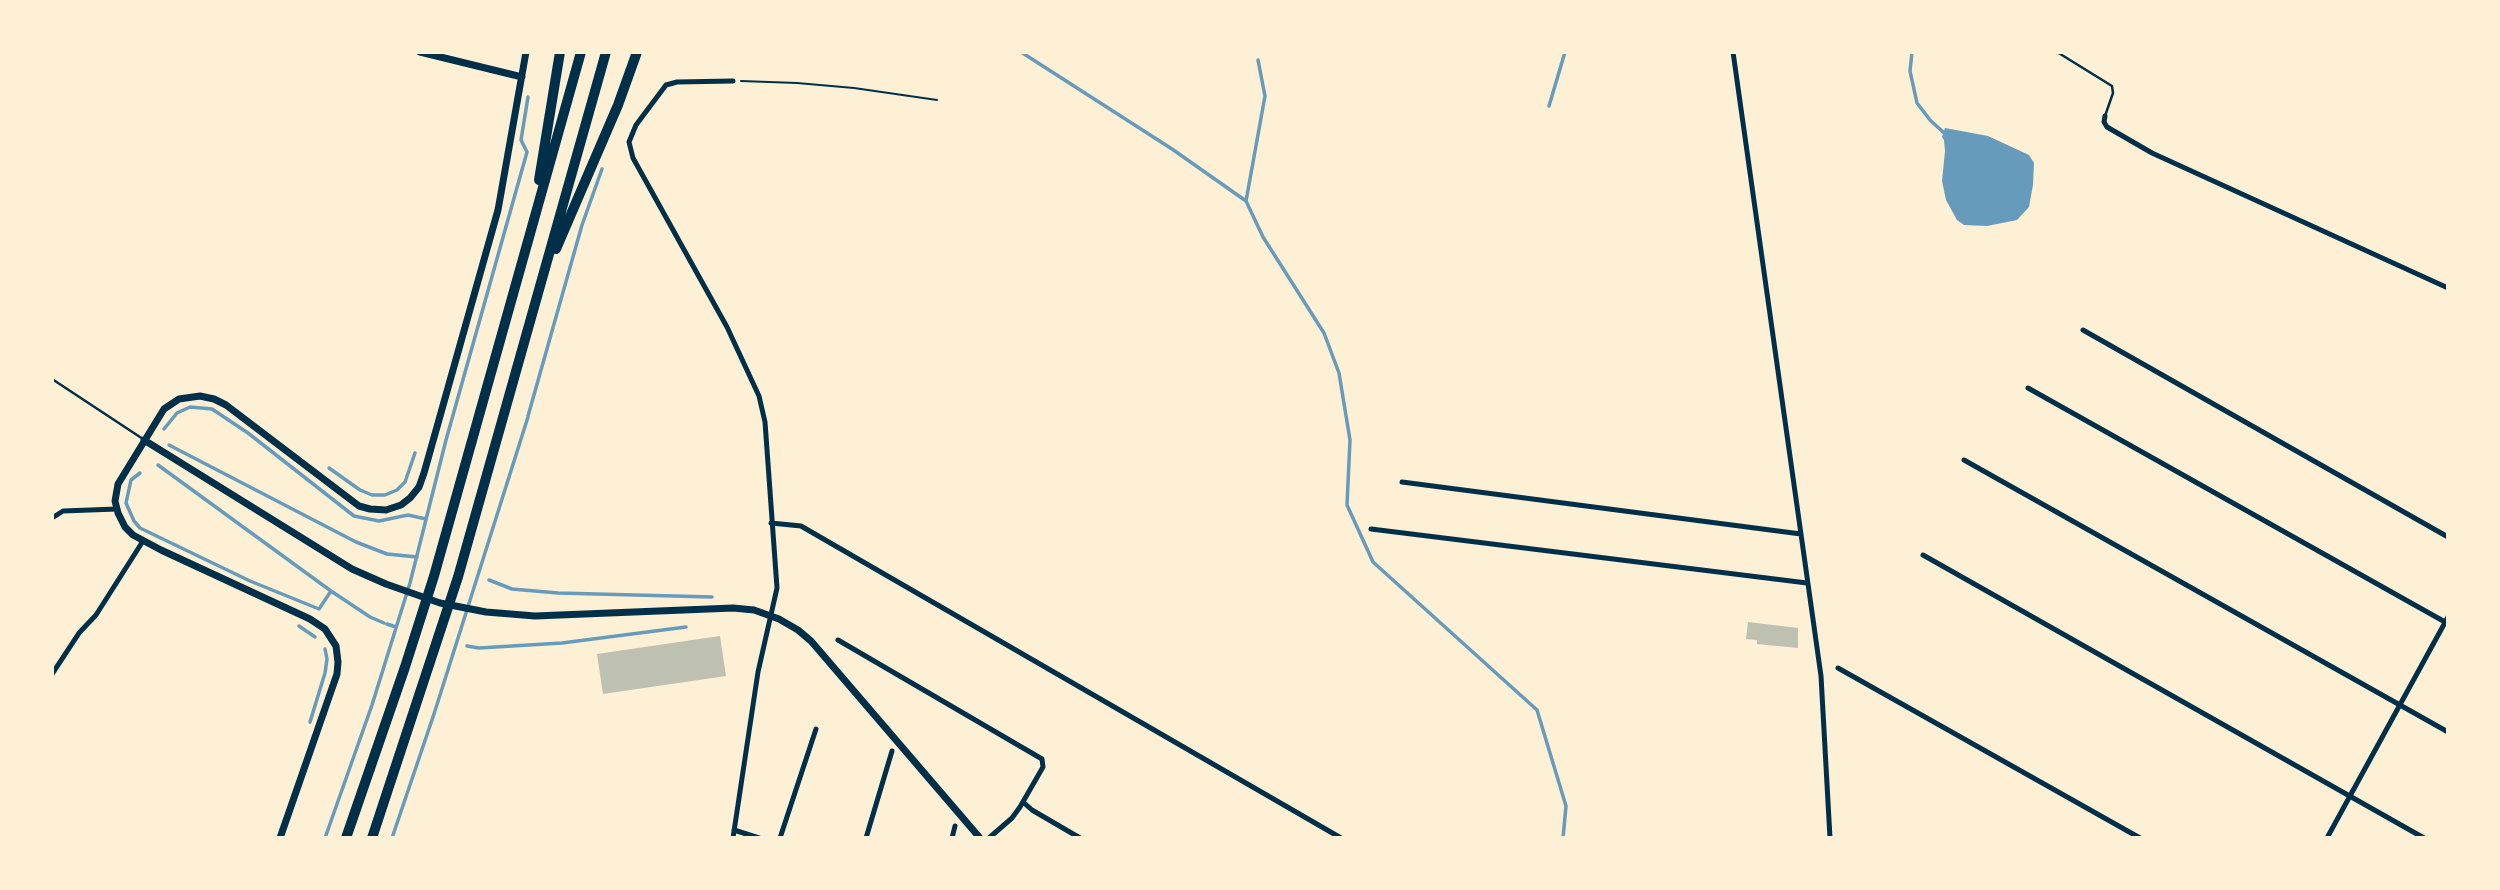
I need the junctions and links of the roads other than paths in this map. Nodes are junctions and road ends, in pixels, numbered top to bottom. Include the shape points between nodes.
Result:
1 (420, 52) edge
2 (526, 52) edge
3 (559, 52) edge
4 (581, 52) edge
5 (606, 52) edge
6 (637, 52) edge
7 (1733, 52) edge
8 (2057, 52) edge
9 (522, 77) junction
10 (733, 81) road end
11 (2105, 116) joint
12 (531, 226) junction
13 (542, 282) junction
14 (2448, 288) edge
15 (2083, 330) dead end
16 (52, 379) edge
17 (2028, 388) dead end
18 (144, 439) junction
19 (1964, 460) dead end
20 (1402, 482) dead end
21 (117, 509) junction
22 (52, 518) edge
23 (771, 523) junction
24 (1371, 529) dead end
25 (1801, 534) junction
26 (2448, 537) edge
27 (144, 541) junction
28 (1923, 555) dead end
29 (1807, 583) junction
30 (771, 616) junction
31 (2446, 620) edge
32 (838, 640) dead end
33 (1838, 668) dead end
34 (52, 674) edge
35 (2399, 706) junction
36 (816, 729) dead end
37 (2448, 732) edge
38 (892, 751) dead end
39 (2349, 796) junction
40 (1023, 802) junction
41 (955, 826) dead end
42 (734, 830) junction
43 (280, 838) edge
44 (346, 838) edge
45 (372, 838) edge
46 (733, 838) edge
47 (759, 838) edge
48 (780, 838) edge
49 (866, 838) edge
50 (952, 838) edge
51 (980, 838) edge
52 (989, 838) edge
53 (1080, 838) edge
54 (1341, 838) edge
55 (1830, 838) edge
56 (2140, 838) edge
57 (2327, 838) edge
58 (2424, 838) edge

1 - 9 street
2 - 9 street
3 - 12 highway
4 - 12 highway
5 - 13 highway
6 - 13 highway
7 - 25 street
8 - 11 lane via 2112,86
9 - 18 street via 488,248 424,473 410,498 386,509 359,506 210,397 191,396 171,403
10 - 23 street via 666,85 631,133 629,145 759,396 766,426
11 - 14 street via 2107,127 2152,153
12 - 44 highway via 434,576
13 - 45 highway via 458,576
15 - 26 street
16 - 18 lane
17 - 31 street
18 - 21 street via 119,480
18 - 30 street via 339,561 440,603 536,616 725,608
19 - 35 street
20 - 25 street
21 - 22 street via 63,511
21 - 27 street via 125,527
23 - 30 street via 777,588
23 - 54 street via 801,526
24 - 29 street
25 - 29 street
27 - 34 street
27 - 43 street via 314,621 336,646 337,674
28 - 39 street
29 - 55 street via 1821,676
30 - 42 street
30 - 51 street via 811,641
31 - 35 street
32 - 40 street via 1042,759 1043,767
33 - 56 street
35 - 37 street
35 - 39 street
36 - 48 street
38 - 49 street
39 - 57 street
39 - 58 street
40 - 52 street
40 - 53 street
41 - 50 street
42 - 46 street
42 - 47 street

